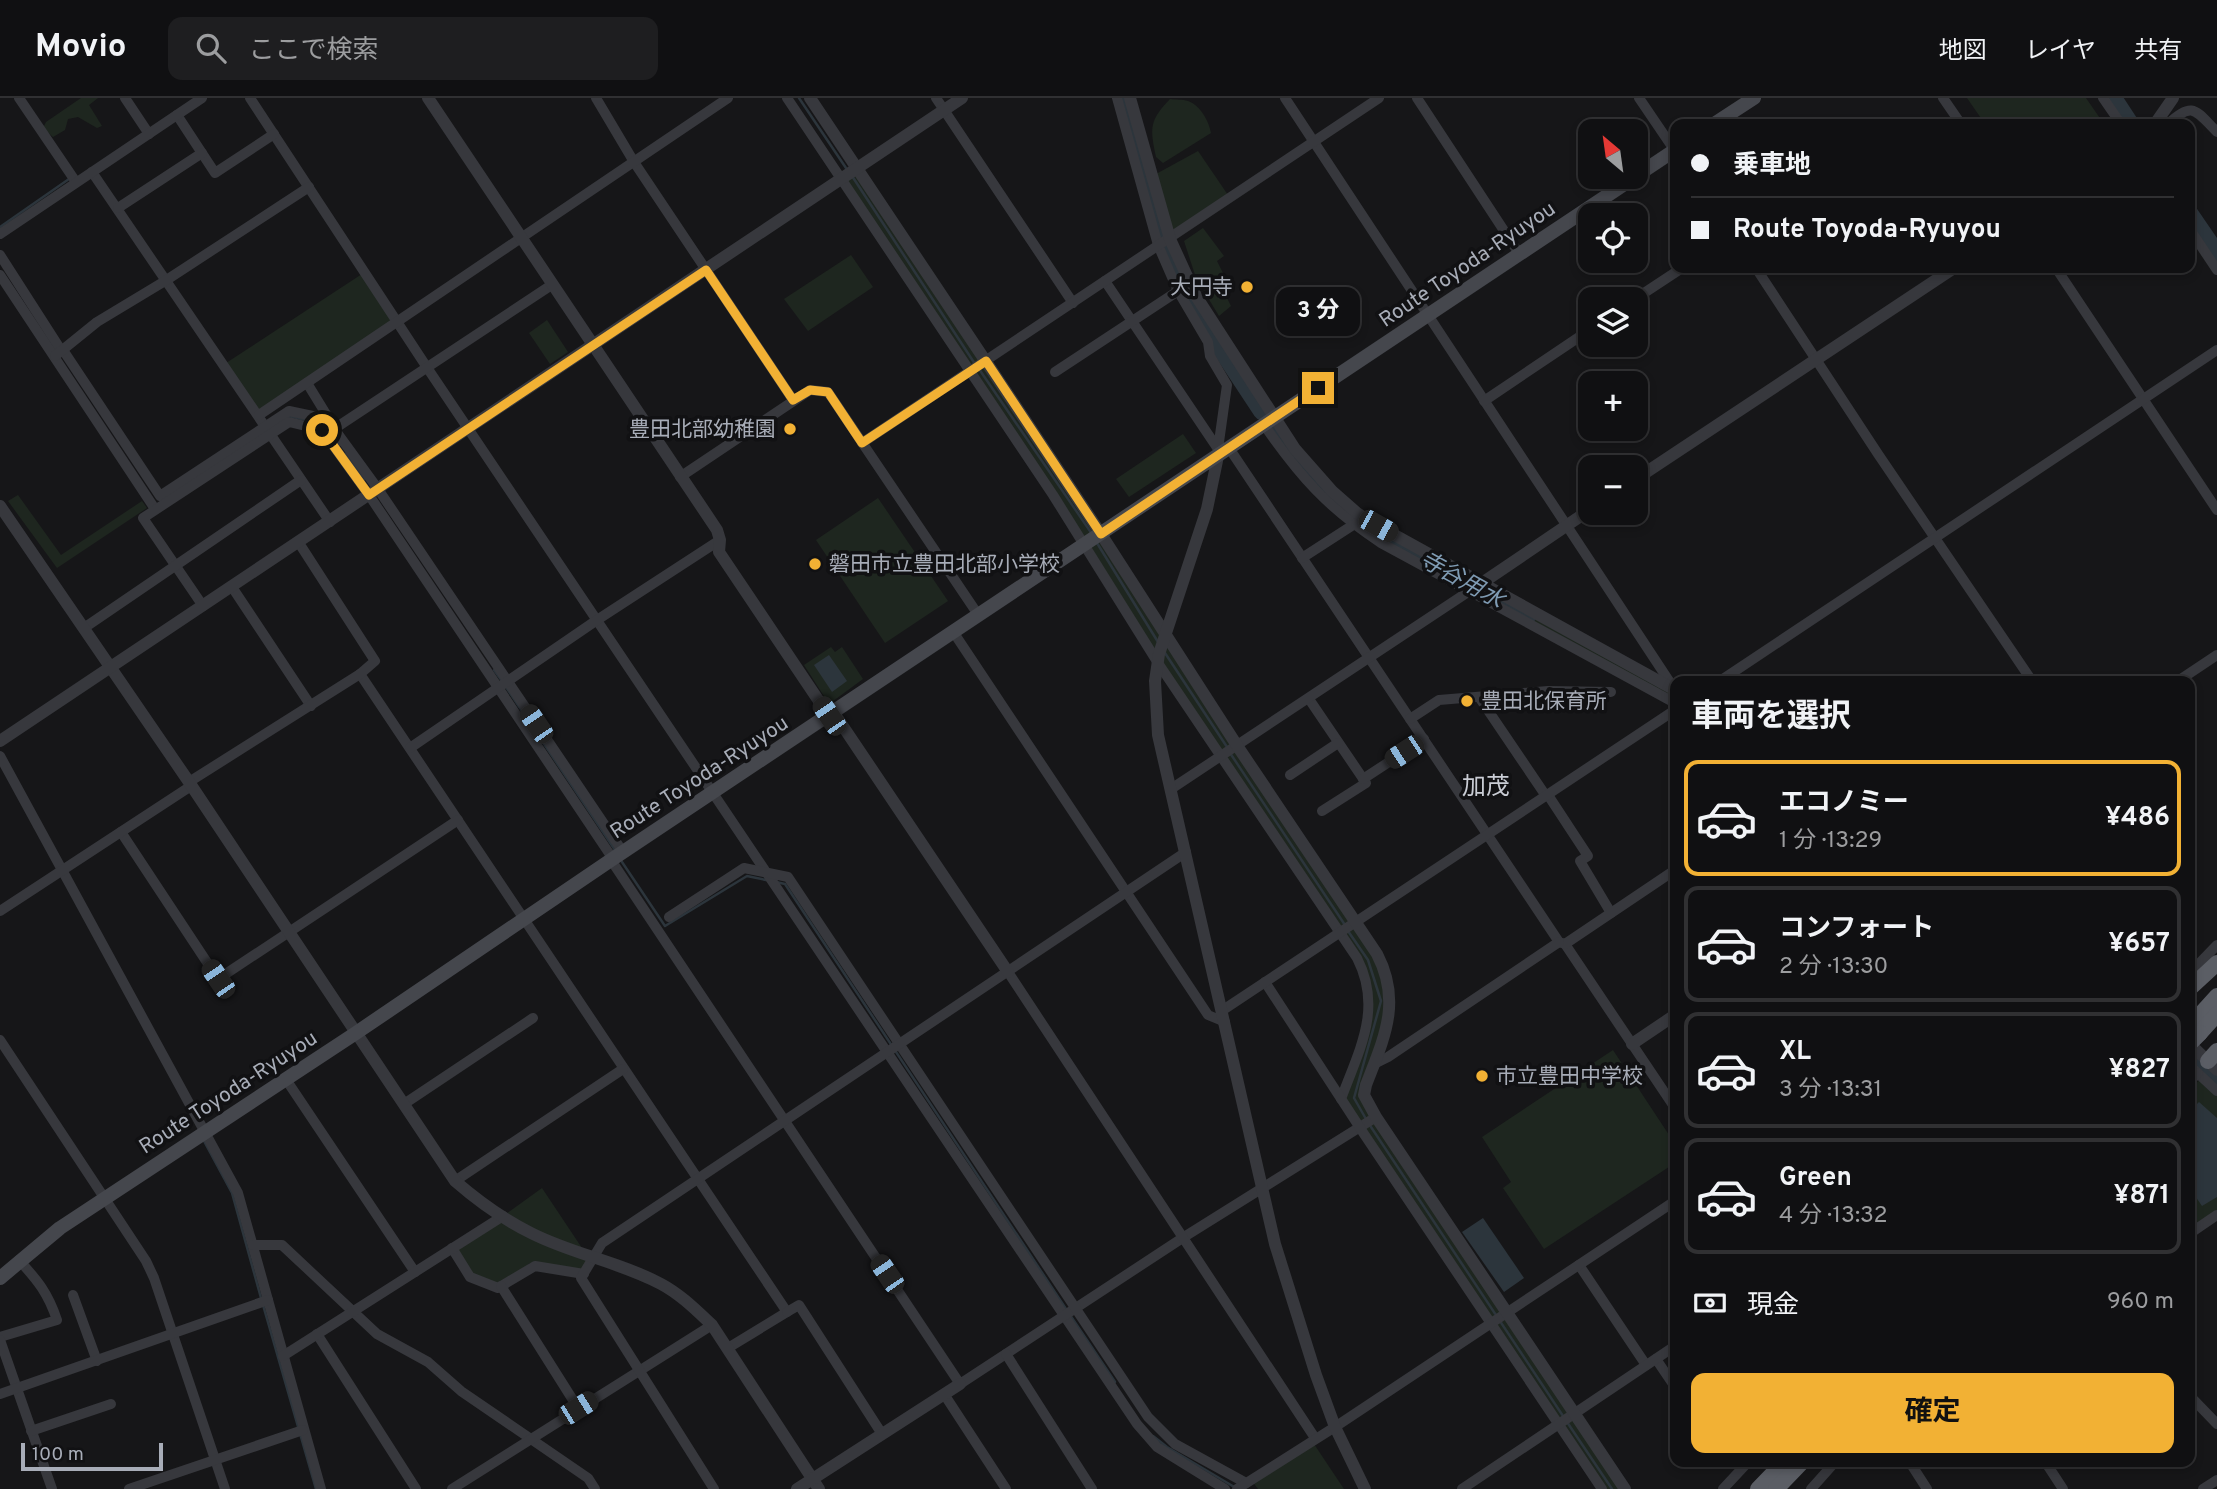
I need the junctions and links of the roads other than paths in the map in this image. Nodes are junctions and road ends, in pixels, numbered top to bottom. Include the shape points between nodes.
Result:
1 (19, 98) edge
2 (125, 98) edge
3 (202, 98) edge
4 (250, 98) edge
5 (428, 98) edge
6 (596, 98) edge
7 (727, 98) edge
8 (787, 98) edge
9 (810, 98) edge
10 (936, 98) edge
11 (962, 98) edge
12 (1117, 98) edge
13 (1130, 98) edge
14 (1284, 98) edge
15 (1379, 98) edge
16 (1417, 98) edge
17 (1639, 98) edge
18 (1754, 98) edge
19 (1943, 98) edge
20 (2103, 98) edge
21 (2173, 98) edge
22 (944, 110) junction
23 (177, 115) junction
24 (1722, 119) edge
25 (1958, 119) edge
26 (2118, 119) edge
27 (2158, 119) edge
28 (2173, 119) edge
29 (2217, 132) edge
30 (149, 134) junction
31 (274, 134) junction
32 (1314, 141) junction
33 (1670, 143) edge
34 (202, 153) junction
35 (1670, 153) edge
36 (634, 162) junction
37 (857, 168) junction
38 (1648, 168) edge
39 (92, 172) junction
40 (842, 179) junction
41 (76, 182) junction
42 (309, 187) junction
43 (1617, 189) edge
44 (118, 208) junction
45 (0, 233) edge
46 (520, 237) junction
47 (2195, 237) edge
48 (1164, 242) junction
49 (0, 255) edge
50 (1520, 255) junction
51 (706, 270) junction
52 (2217, 270) edge
53 (1674, 273) edge
54 (1759, 273) edge
55 (1946, 273) edge
56 (2059, 273) edge
57 (0, 275) edge
58 (165, 281) junction
59 (1105, 281) junction
60 (553, 284) junction
61 (1648, 290) edge
62 (1178, 291) junction
63 (1073, 303) junction
64 (1427, 315) junction
65 (397, 322) junction
66 (1133, 322) junction
67 (1578, 338) edge
68 (593, 344) junction
69 (2217, 350) edge
70 (59, 353) junction
71 (1817, 359) junction
72 (986, 361) junction
73 (428, 369) junction
74 (971, 372) junction
75 (1055, 372) dead end
76 (307, 383) junction
77 (793, 400) junction
78 (2144, 400) junction
79 (1484, 401) junction
80 (259, 415) junction
81 (327, 419) junction
82 (1269, 421) junction
83 (469, 427) junction
84 (334, 429) junction
85 (267, 430) junction
86 (862, 443) junction
87 (1222, 452) junction
88 (1648, 471) edge
89 (680, 477) junction
90 (301, 480) junction
91 (374, 492) junction
92 (0, 506) edge
93 (155, 509) junction
94 (2217, 510) edge
95 (1578, 518) edge
96 (330, 522) junction
97 (1353, 525) junction
98 (1567, 525) junction
99 (1937, 538) junction
100 (720, 540) junction
101 (1093, 540) junction
102 (299, 543) junction
103 (1303, 558) junction
104 (175, 566) junction
105 (232, 587) junction
106 (1475, 587) junction
107 (203, 606) junction
108 (979, 616) junction
109 (597, 620) junction
110 (84, 628) junction
111 (1165, 631) junction
112 (954, 633) junction
113 (2217, 655) edge
114 (1369, 659) junction
115 (1158, 663) junction
116 (111, 668) junction
117 (360, 674) junction
118 (1728, 676) edge
119 (2029, 676) edge
120 (2186, 676) edge
121 (1670, 682) edge
122 (503, 684) junction
123 (1670, 687) edge
124 (1611, 692) dead end
125 (1479, 697) junction
126 (1309, 699) junction
127 (1670, 701) edge
128 (311, 706) junction
129 (1670, 713) edge
130 (831, 714) junction
131 (1410, 719) junction
132 (1424, 739) junction
133 (0, 741) edge
134 (1338, 743) junction
135 (1238, 747) junction
136 (410, 748) junction
137 (0, 755) edge
138 (1222, 757) junction
139 (1290, 775) dead end
140 (1363, 779) junction
141 (190, 784) junction
142 (1171, 789) junction
143 (713, 793) junction
144 (1547, 796) junction
145 (1322, 811) dead end
146 (458, 820) junction
147 (121, 832) junction
148 (1489, 835) junction
149 (1186, 852) junction
150 (616, 857) junction
151 (62, 870) junction
152 (766, 872) junction
153 (1670, 873) edge
154 (1126, 893) junction
155 (0, 911) edge
156 (1611, 913) junction
157 (669, 917) dead end
158 (525, 919) junction
159 (1356, 923) junction
160 (290, 933) junction
161 (1340, 933) junction
162 (1562, 943) junction
163 (2217, 945) edge
164 (2217, 963) edge
165 (2195, 968) edge
166 (1008, 972) junction
167 (1265, 982) junction
168 (2195, 983) edge
169 (2217, 996) edge
170 (2217, 1014) edge
171 (1224, 1016) junction
172 (533, 1018) dead end
173 (1670, 1018) edge
174 (2195, 1029) edge
175 (2195, 1032) edge
176 (356, 1033) junction
177 (2195, 1039) edge
178 (0, 1040) edge
179 (898, 1044) junction
180 (1632, 1044) junction
181 (887, 1052) junction
182 (2210, 1064) edge
183 (1353, 1066) junction
184 (1372, 1068) junction
185 (623, 1069) junction
186 (2195, 1077) edge
187 (285, 1079) junction
188 (2217, 1091) edge
189 (1341, 1100) junction
190 (1670, 1101) edge
191 (404, 1104) junction
192 (1376, 1117) junction
193 (784, 1120) junction
194 (1360, 1128) junction
195 (206, 1131) junction
196 (696, 1178) junction
197 (455, 1181) junction
198 (1262, 1189) junction
199 (106, 1198) junction
200 (1670, 1204) edge
201 (2217, 1215) edge
202 (503, 1216) junction
203 (2195, 1230) edge
204 (1185, 1237) junction
205 (253, 1245) junction
206 (452, 1248) junction
207 (595, 1258) junction
208 (19, 1260) junction
209 (1579, 1265) junction
210 (415, 1272) junction
211 (584, 1274) junction
212 (0, 1278) edge
213 (501, 1286) junction
214 (73, 1294) dead end
215 (268, 1300) junction
216 (1076, 1308) junction
217 (354, 1311) junction
218 (787, 1312) junction
219 (1507, 1313) junction
220 (1064, 1318) junction
221 (1492, 1323) junction
222 (712, 1325) junction
223 (317, 1334) junction
224 (173, 1335) junction
225 (0, 1338) edge
226 (728, 1348) junction
227 (1670, 1349) edge
228 (1006, 1354) junction
229 (283, 1356) junction
230 (1656, 1359) junction
231 (97, 1361) junction
232 (1646, 1366) junction
233 (639, 1370) junction
234 (1670, 1380) edge
235 (960, 1384) junction
236 (16, 1388) junction
237 (0, 1394) edge
238 (944, 1394) junction
239 (2195, 1401) edge
240 (111, 1404) dead end
241 (578, 1408) junction
242 (1574, 1413) junction
243 (1559, 1423) junction
244 (2217, 1424) edge
245 (1335, 1427) junction
246 (303, 1430) junction
247 (31, 1432) junction
248 (882, 1434) junction
249 (531, 1438) junction
250 (1315, 1438) junction
251 (215, 1460) junction
252 (1743, 1467) edge
253 (1779, 1467) edge
254 (1797, 1467) edge
255 (1831, 1467) edge
256 (1913, 1467) edge
257 (2049, 1467) edge
258 (2217, 1480) edge
259 (815, 1484) edge
260 (1241, 1486) edge
261 (52, 1489) edge
262 (129, 1489) edge
263 (225, 1489) edge
264 (321, 1489) edge
265 (416, 1489) edge
266 (452, 1489) edge
267 (595, 1489) edge
268 (714, 1489) edge
269 (797, 1489) edge
270 (1006, 1489) edge
271 (1092, 1489) edge
272 (1225, 1489) edge
273 (1365, 1489) edge
274 (1462, 1489) edge
275 (1602, 1489) edge
276 (1625, 1489) edge
277 (1723, 1489) edge
278 (1758, 1489) edge
279 (1776, 1489) edge
280 (1811, 1489) edge
281 (1927, 1489) edge
282 (2063, 1489) edge
283 (2203, 1489) edge

1 - 41 street
2 - 30 street
3 - 23 street
4 - 31 street
5 - 46 street
6 - 36 street
7 - 36 street
8 - 40 street
9 - 37 street
10 - 22 street
11 - 22 street
12 - 48 street
13 - 48 street
14 - 32 street
15 - 32 street
16 - 50 street
17 - 33 street
18 - 24 main road
19 - 25 street
20 - 26 street
21 - 27 street
22 - 37 street
22 - 63 street
23 - 30 street
23 - 34 street
28 - 29 street via 2188,110 2198,113
30 - 39 street
31 - 34 street via 215,173
31 - 42 street
32 - 48 street
32 - 64 street
34 - 44 street
35 - 38 main road, Route Toyoda-Ryuyou
36 - 46 street
36 - 51 street
37 - 40 street
37 - 72 street
39 - 41 street
39 - 44 street
40 - 51 street
40 - 74 street
41 - 45 street
42 - 58 street
42 - 65 street
43 - 50 main road, Route Toyoda-Ryuyou
44 - 58 street
46 - 60 street
46 - 65 street
47 - 52 street
48 - 59 street
48 - 62 street
48 - 82 street
49 - 70 street
50 - 64 main road, Route Toyoda-Ryuyou
51 - 68 street
51 - 77 street
53 - 61 street
54 - 71 street
55 - 71 street
56 - 78 street
57 - 70 street
58 - 70 street via 97,322
58 - 80 street
59 - 63 street
59 - 66 street
60 - 68 street
60 - 73 street
62 - 66 street
62 - 87 street via 1227,385
63 - 72 street
64 - 79 street
64 - 82 main road, Route Toyoda-Ryuyou
65 - 73 street
65 - 76 street
66 - 75 street
66 - 87 street
67 - 79 street
68 - 83 street
68 - 89 street
69 - 78 street
70 - 85 street via 160,496
70 - 93 street
71 - 88 street
71 - 99 street
72 - 74 street
72 - 101 street
73 - 83 street
73 - 84 street
74 - 86 street
74 - 101 street
76 - 80 street
76 - 81 street
77 - 86 street via 810,390 828,392
77 - 89 street
78 - 94 street
78 - 99 street
79 - 98 street
80 - 85 street
81 - 84 street
81 - 85 street via 289,411
82 - 87 main road, Route Toyoda-Ryuyou
82 - 97 street via 1311,487
82 - 106 street via 1357,513
83 - 91 street
83 - 109 street
84 - 91 street
85 - 90 street
85 - 91 street via 289,422 322,430
85 - 93 street
86 - 108 street
87 - 101 main road, Route Toyoda-Ryuyou
87 - 103 street
87 - 111 street
89 - 100 street
90 - 96 street
90 - 104 street
91 - 96 street
91 - 122 street
92 - 110 street
93 - 104 street via 143,519
95 - 98 street
96 - 102 street
97 - 103 street
97 - 106 street
98 - 106 street
98 - 121 street
99 - 118 street
99 - 119 street
100 - 109 street
100 - 130 street via 719,552
101 - 108 main road, Route Toyoda-Ryuyou
101 - 111 street
101 - 115 street
102 - 105 street
102 - 117 street via 373,655 375,661
103 - 114 street
104 - 107 street
104 - 110 street
105 - 107 street
105 - 128 street
106 - 114 street
106 - 123 street
106 - 127 street
107 - 116 street
108 - 112 main road, Route Toyoda-Ryuyou
109 - 122 street
109 - 143 street
110 - 116 street
111 - 115 street
111 - 135 street
112 - 130 main road, Route Toyoda-Ryuyou
112 - 154 street
113 - 120 street
114 - 126 street
114 - 131 street
115 - 138 street
115 - 142 street via 1157,726
116 - 133 street
116 - 141 street
117 - 128 street
117 - 136 street
122 - 136 street
122 - 150 street
124 - 125 street
125 - 131 street via 1438,700
125 - 144 street
126 - 134 street
126 - 135 street
128 - 141 street
129 - 144 street
130 - 143 main road, Route Toyoda-Ryuyou
130 - 166 street
131 - 132 street
132 - 140 street
132 - 148 street
134 - 139 street
134 - 140 street
135 - 138 street
135 - 159 street
136 - 146 street
137 - 151 street
138 - 142 street
138 - 161 street
140 - 145 street via 1366,783
141 - 147 street
141 - 160 street
142 - 149 street
143 - 150 main road, Route Toyoda-Ryuyou
143 - 152 street
144 - 148 street
144 - 156 street via 1588,856 1580,862
146 - 158 street
146 - 160 street
147 - 151 street
147 - 160 street via 218,979
148 - 159 street
148 - 162 street
149 - 154 street
149 - 171 street
150 - 158 main road, Route Toyoda-Ryuyou
150 - 193 street
151 - 155 street
151 - 195 street
152 - 157 street via 744,869
152 - 179 street via 788,877
152 - 181 street
153 - 156 street
154 - 166 street
154 - 171 street via 1208,1015
156 - 162 street
158 - 176 main road, Route Toyoda-Ryuyou
158 - 185 street
159 - 161 street
159 - 184 street via 1382,964 1390,990 1387,1026
160 - 176 street
161 - 167 street
161 - 183 street via 1357,958 1368,988 1369,1014
162 - 180 street
162 - 184 street
163 - 165 street
164 - 168 highway
166 - 179 street
166 - 204 street
167 - 171 street
167 - 189 street
169 - 174 highway
170 - 175 highway
171 - 198 street
172 - 191 street
173 - 180 street
176 - 187 main road, Route Toyoda-Ryuyou
176 - 191 street
177 - 182 street
178 - 199 street
179 - 181 street
179 - 216 street
180 - 190 street
181 - 193 street
181 - 220 street
182 - 186 street
182 - 188 street
183 - 184 street
183 - 189 street
184 - 192 street via 1364,1095
185 - 196 street
185 - 197 street
187 - 195 main road, Route Toyoda-Ryuyou
187 - 210 street
189 - 194 street
191 - 197 street
192 - 194 street
192 - 219 street
193 - 196 street
193 - 235 street
194 - 198 street
194 - 221 street
195 - 199 main road, Route Toyoda-Ryuyou
195 - 205 street via 238,1193
196 - 207 street via 602,1243
196 - 218 street
197 - 202 street
198 - 204 street
198 - 245 street via 1301,1329
199 - 208 main road, Route Toyoda-Ryuyou
199 - 224 street via 155,1278
200 - 209 street
201 - 203 street
202 - 206 street
202 - 207 street via 531,1233
204 - 216 street
204 - 250 street
205 - 215 street
205 - 217 street via 282,1245
206 - 210 street
206 - 213 street via 470,1277
207 - 211 street
207 - 222 street via 663,1285
208 - 212 main road, Route Toyoda-Ryuyou
208 - 225 street via 44,1288 57,1320
209 - 219 street
209 - 232 street
210 - 217 street
211 - 213 street via 535,1266
211 - 233 street via 581,1278
213 - 241 street
214 - 231 street
215 - 224 street
215 - 229 street
216 - 220 street
216 - 260 street via 1147,1417 1175,1444
217 - 223 street
217 - 249 street via 377,1334 428,1362 461,1391
218 - 226 street
218 - 248 street via 799,1305
219 - 221 street
219 - 242 street
220 - 228 street
220 - 272 street via 1146,1437
221 - 243 street
221 - 245 street
222 - 226 street
222 - 233 street
223 - 229 street
223 - 265 street
224 - 231 street
224 - 251 street
225 - 236 street
226 - 259 street
227 - 230 street
228 - 235 street
228 - 271 street
229 - 246 street
230 - 232 street
230 - 234 street
231 - 236 street
232 - 242 street
233 - 241 street
233 - 268 street
235 - 238 street
236 - 237 street
236 - 247 street
238 - 248 street
238 - 270 street
239 - 244 street
240 - 247 street
241 - 249 street
242 - 243 street
242 - 276 street
243 - 274 street
243 - 275 street
245 - 250 street
245 - 273 street
246 - 251 street
246 - 264 street
247 - 261 street
248 - 259 street
249 - 266 street
249 - 267 street via 588,1478
250 - 260 street
251 - 262 street
251 - 263 street
252 - 277 street
253 - 278 highway
254 - 279 highway
255 - 280 street
256 - 281 street
257 - 282 street
258 - 283 street
259 - 269 street

